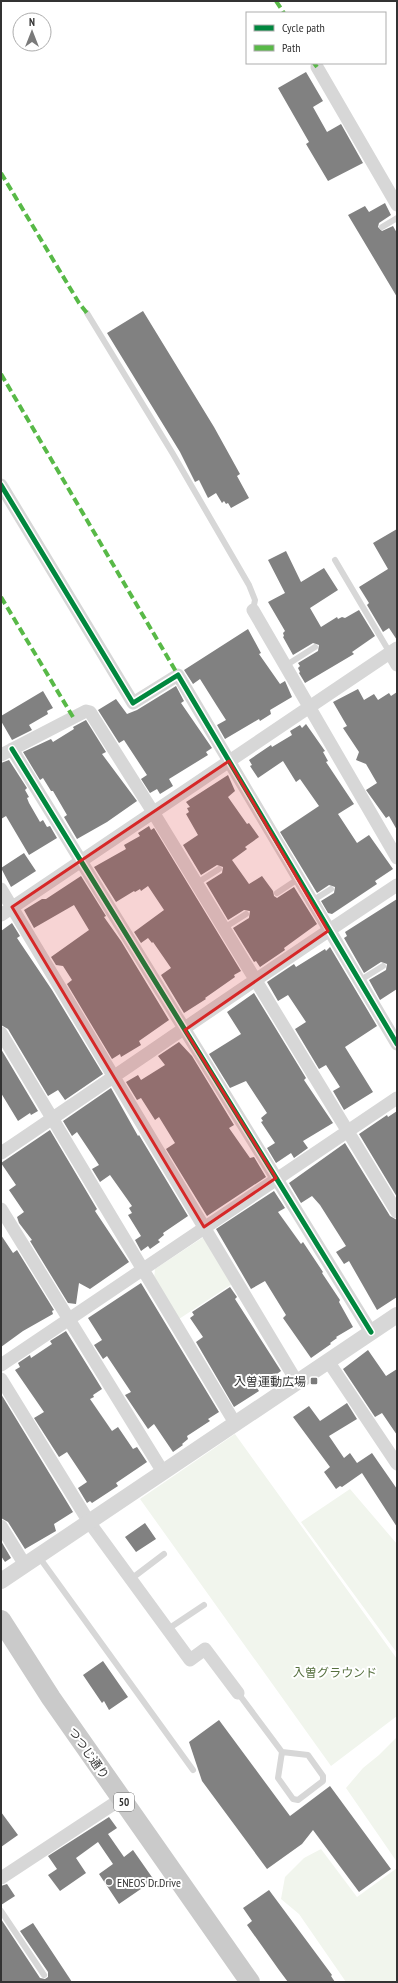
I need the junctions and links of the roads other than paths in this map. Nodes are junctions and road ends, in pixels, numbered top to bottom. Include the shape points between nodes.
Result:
1 (317, 67) dead end
2 (397, 205) edge
3 (397, 218) edge
4 (382, 227) dead end
5 (87, 314) dead end
6 (1, 485) edge
7 (335, 560) dead end
8 (253, 610) joint
9 (316, 647) dead end
10 (394, 650) edge
11 (397, 665) edge
12 (285, 666) junction
13 (309, 707) junction
14 (7, 752) edge
15 (229, 761) junction
16 (154, 812) junction
17 (397, 858) edge
18 (81, 861) junction
19 (219, 869) dead end
20 (298, 879) junction
21 (197, 883) junction
22 (397, 885) edge
23 (1, 889) edge
24 (331, 889) dead end
25 (277, 893) dead end
26 (311, 902) junction
27 (6, 911) edge
28 (246, 914) dead end
29 (224, 928) junction
30 (328, 930) junction
31 (383, 966) dead end
32 (255, 979) junction
33 (359, 981) junction
34 (185, 1030) junction
35 (1, 1033) edge
36 (397, 1044) edge
37 (114, 1077) junction
38 (397, 1098) edge
39 (52, 1118) junction
40 (347, 1130) junction
41 (2, 1152) edge
42 (276, 1178) junction
43 (1, 1209) edge
44 (397, 1212) edge
45 (204, 1227) junction
46 (144, 1270) junction
47 (396, 1318) edge
48 (69, 1320) junction
49 (370, 1332) junction
50 (328, 1361) junction
51 (1, 1365) edge
52 (1, 1379) edge
53 (297, 1382) junction
54 (235, 1422) junction
55 (397, 1464) edge
56 (163, 1472) junction
57 (89, 1522) junction
58 (1, 1526) edge
59 (164, 1554) dead end
60 (39, 1556) junction
61 (25, 1565) junction
62 (131, 1579) junction
63 (1, 1581) edge
64 (204, 1604) dead end
65 (1, 1620) edge
66 (168, 1629) junction
67 (238, 1693) joint
68 (282, 1752) junction
69 (193, 1770) dead end
70 (121, 1799) junction
71 (1, 1878) edge
72 (1, 1911) edge
73 (44, 1975) dead end
74 (250, 1982) edge

1 - 2 street
3 - 4 lane
5 - 8 lane via 249,585 255,600
6 - 15 street via 133,703 178,675
7 - 10 lane
8 - 12 street
9 - 12 lane
10 - 11 street
10 - 13 street
12 - 13 street
13 - 15 street
13 - 17 street
14 - 16 street via 88,711
14 - 18 street
15 - 16 street
15 - 20 street
16 - 18 street
16 - 21 street
18 - 27 street
18 - 34 street
19 - 21 lane
20 - 25 lane
20 - 26 street
21 - 29 street
22 - 30 street
23 - 27 street
24 - 26 lane
26 - 30 street
27 - 37 street
28 - 29 lane
29 - 32 street
30 - 32 street
30 - 33 street
31 - 33 lane
32 - 34 street
32 - 40 street
33 - 36 street
34 - 37 street
34 - 42 street
35 - 39 street
37 - 39 street
37 - 45 street
38 - 40 street
39 - 41 street
39 - 46 street
40 - 42 street
40 - 44 street
42 - 45 street
42 - 49 street
43 - 48 street
45 - 46 street
45 - 53 street
46 - 48 street
46 - 54 street
47 - 49 street
48 - 51 street
48 - 56 street
49 - 50 street
50 - 53 street
50 - 55 street
52 - 57 street
53 - 54 street
54 - 56 street
56 - 57 street
57 - 60 street
57 - 62 street
58 - 61 street
59 - 62 lane
60 - 61 street
60 - 69 lane
61 - 63 street
62 - 66 street
64 - 66 lane
65 - 70 main road, つつじ通り / 50
66 - 67 street via 190,1660 205,1649
67 - 68 lane
68 - 68 lane via 308,1755 323,1776 323,1781 298,1800 294,1799 278,1778
70 - 71 street
70 - 74 main road, つつじ通り / 50
72 - 73 lane

